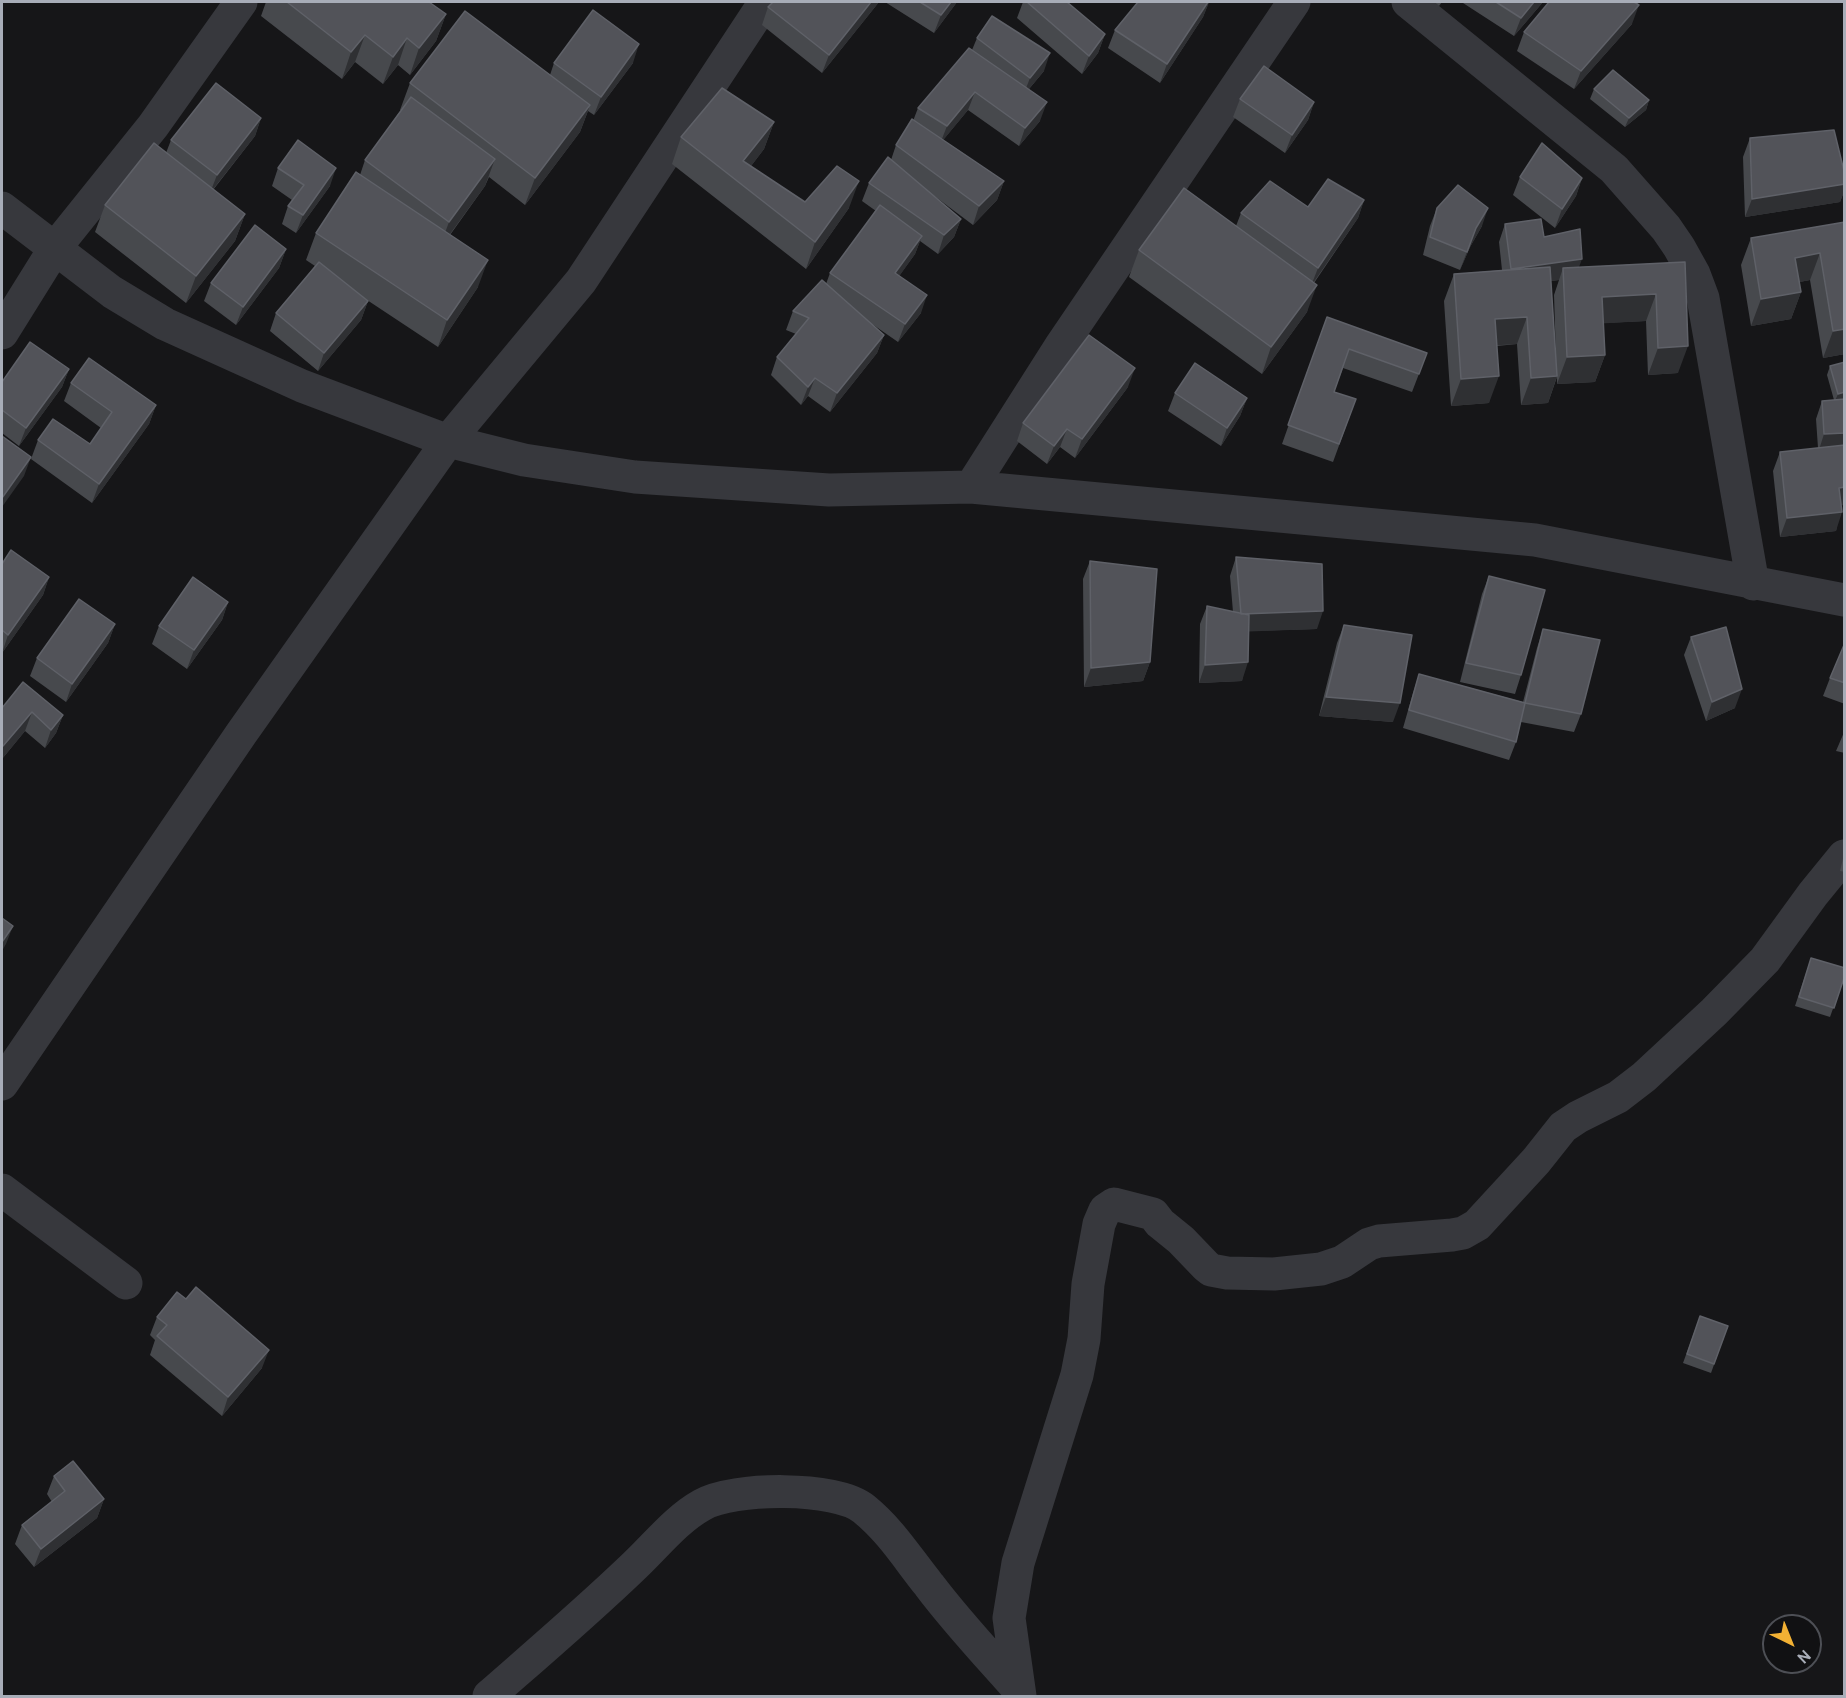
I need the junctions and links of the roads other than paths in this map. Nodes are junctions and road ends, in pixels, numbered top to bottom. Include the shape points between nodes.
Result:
1 (241, 2) edge
2 (765, 2) edge
3 (1294, 2) edge
4 (1408, 2) edge
5 (2, 208) edge
6 (55, 248) junction
7 (2, 333) edge
8 (448, 441) junction
9 (971, 487) junction
10 (1753, 584) junction
11 (1845, 600) edge
12 (1845, 856) edge
13 (2, 1084) edge
14 (2, 1190) edge
15 (126, 1283) dead end
16 (1019, 1693) edge
17 (489, 1696) edge

1 - 6 street via 153,126
2 - 8 street via 581,281
3 - 9 street via 1060,347
4 - 10 street via 1614,169 1679,247 1703,298
5 - 6 street
6 - 7 street
6 - 8 street via 111,292 165,324 302,386
8 - 9 street via 524,460 635,477 829,490
8 - 13 street via 241,734
9 - 10 street via 1534,540
10 - 11 street
12 - 16 street via 1765,960 1714,1012 1618,1097 1563,1127 1495,1208 1470,1230 1379,1241 1322,1269 1237,1274 1206,1266 1153,1214 1114,1204 1105,1210 1093,1250 1077,1374 1018,1563 1009,1618
14 - 15 street
16 - 17 street via 899,1544 862,1507 834,1496 782,1492 731,1495 699,1506

